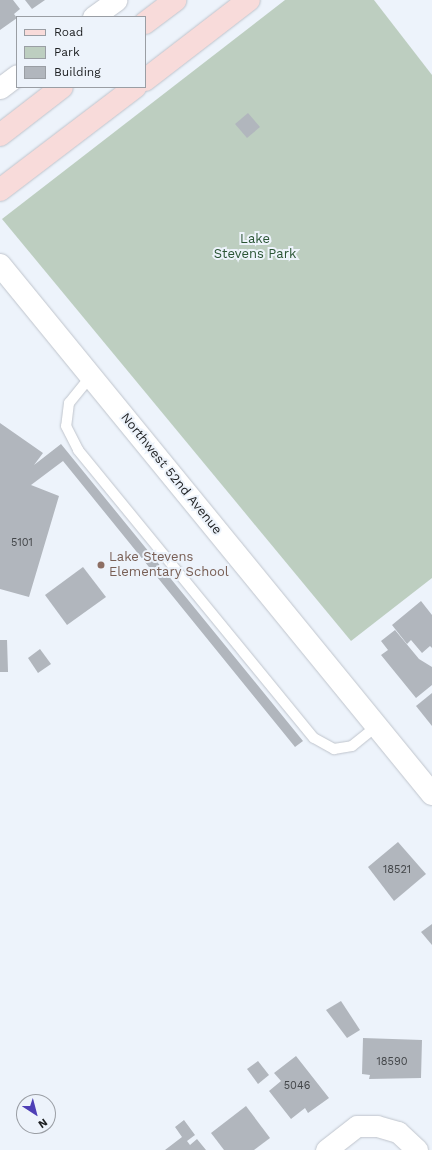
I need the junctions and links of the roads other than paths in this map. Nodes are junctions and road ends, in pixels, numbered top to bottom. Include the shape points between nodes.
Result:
1 (116, 0) edge
2 (175, 0) edge
3 (249, 0) edge
4 (94, 16) edge
5 (146, 22) edge
6 (16, 76) edge
7 (146, 79) edge
8 (0, 88) edge
9 (61, 88) edge
10 (134, 88) edge
11 (0, 135) edge
12 (0, 190) edge
13 (0, 265) edge
14 (91, 376) junction
15 (377, 726) junction
16 (432, 794) edge
17 (326, 1150) edge
18 (417, 1150) edge

1 - 4 street
2 - 5 main road
3 - 7 main road
6 - 8 street
9 - 11 main road
10 - 12 main road
13 - 14 street, Northwest 52nd Avenue
14 - 15 street, Northwest 52nd Avenue
14 - 15 lane via 69,403 66,426 93,468 314,738 334,749 352,746
15 - 16 street, Northwest 52nd Avenue
17 - 18 street via 356,1126 377,1126 398,1132

